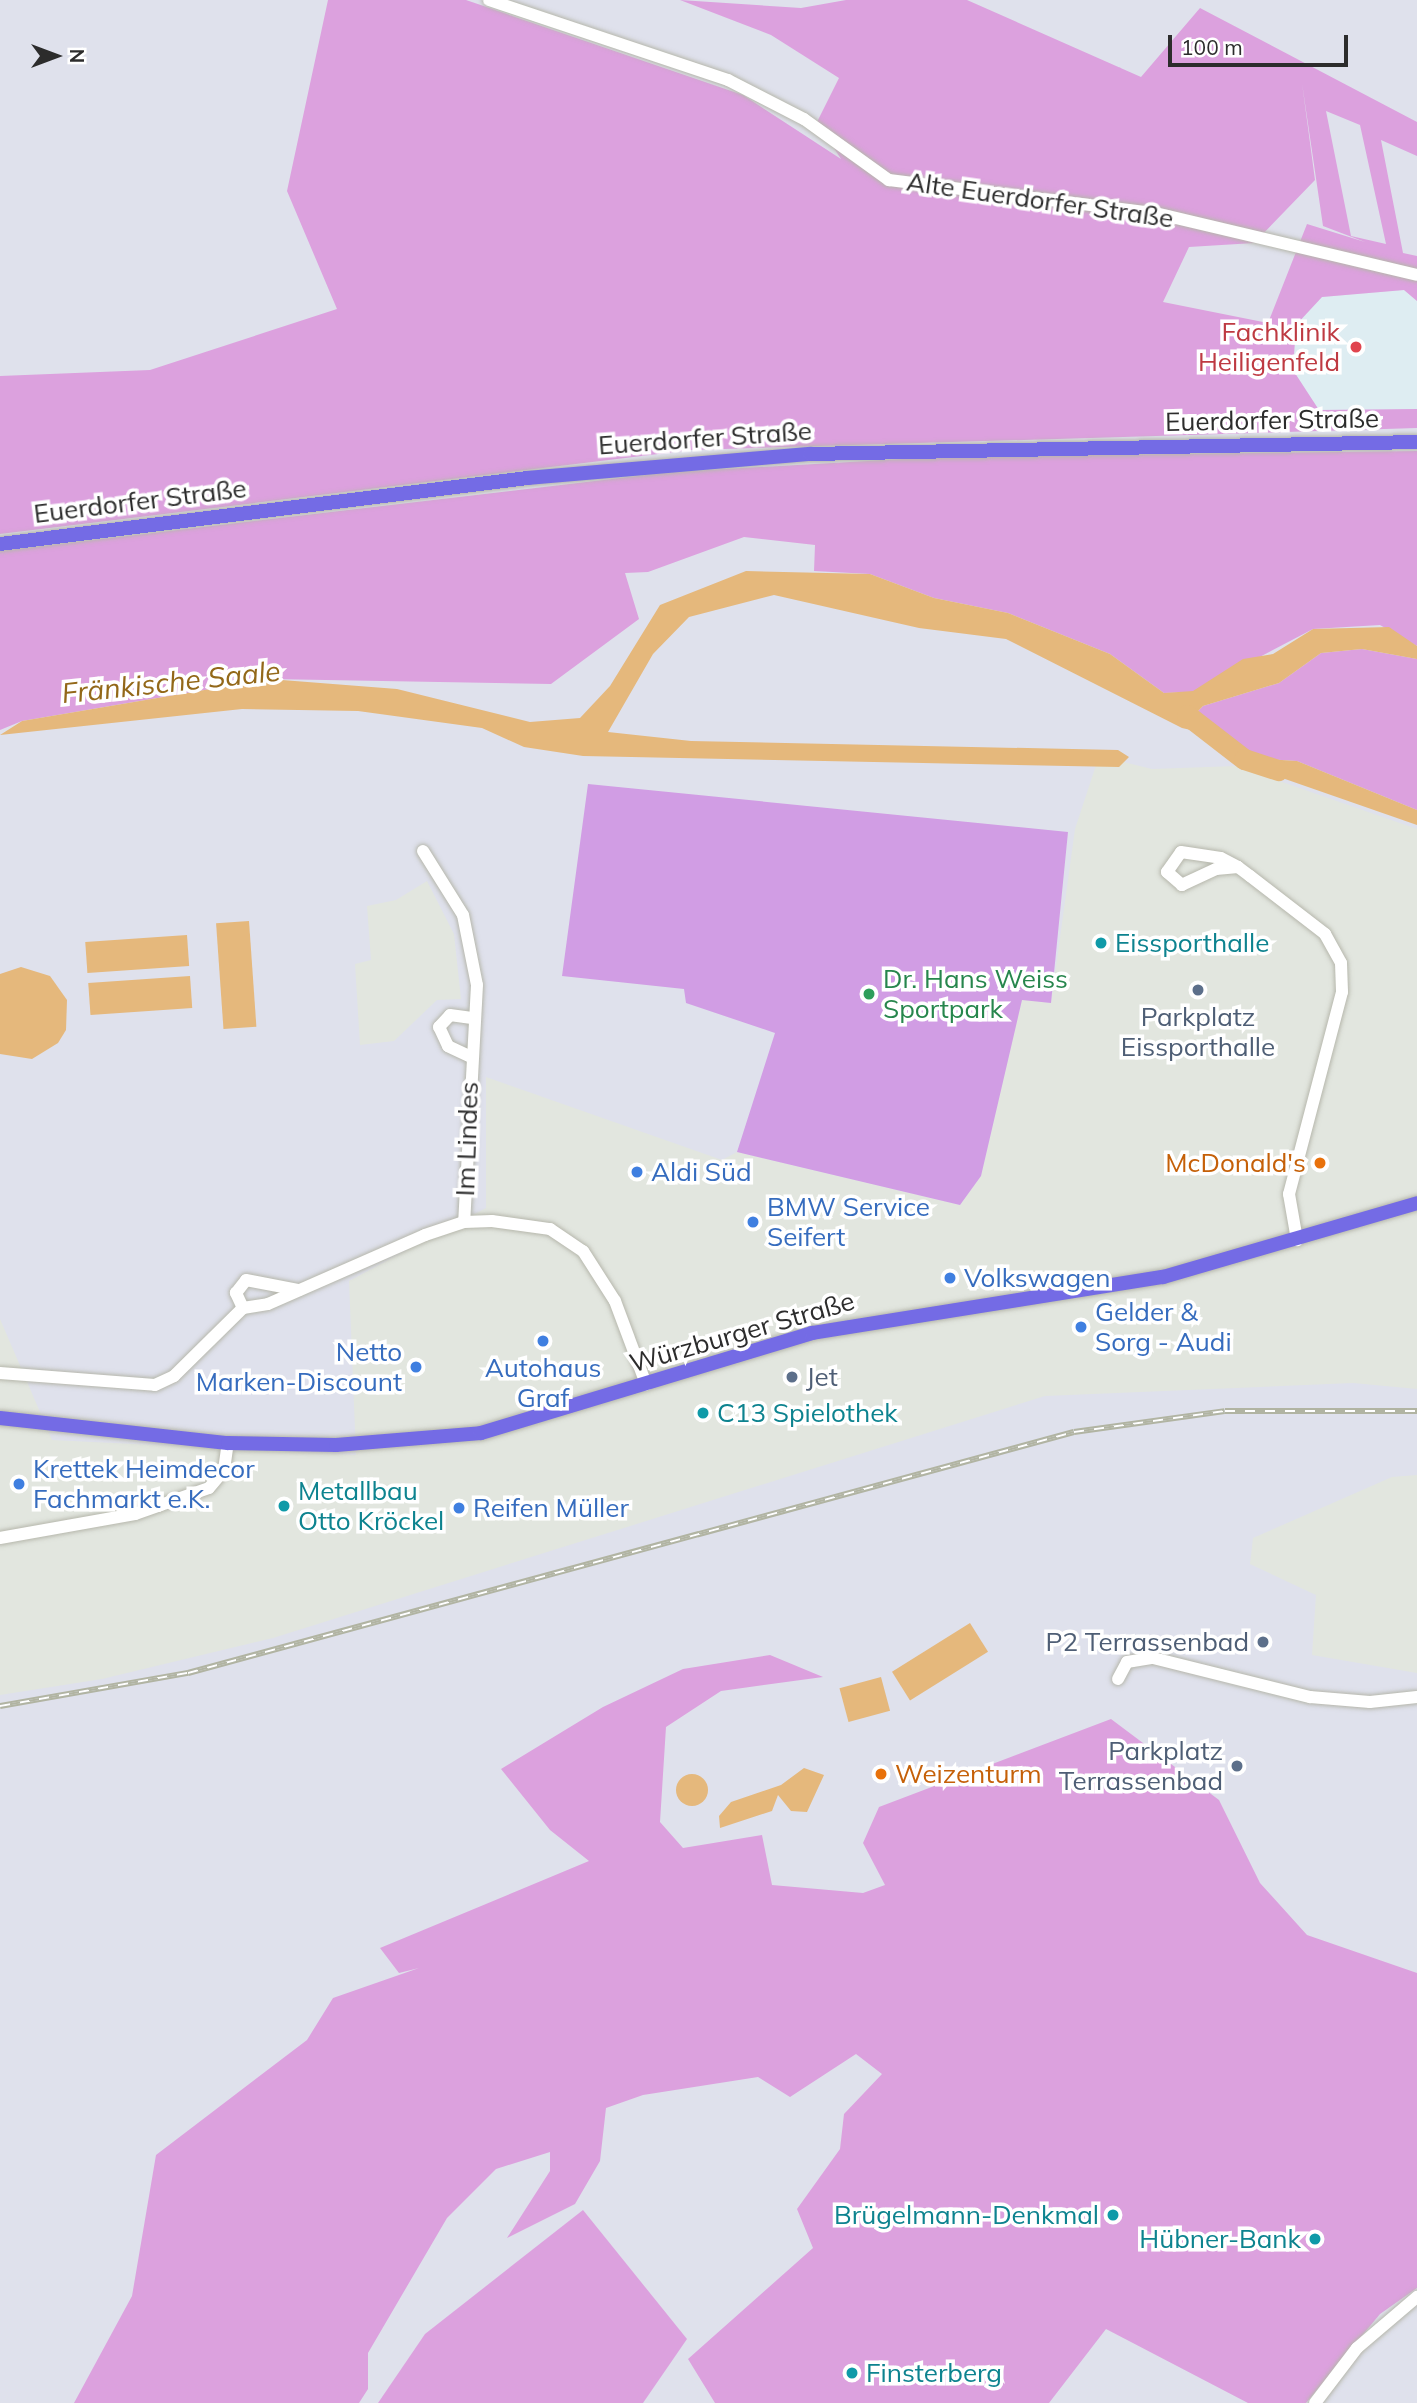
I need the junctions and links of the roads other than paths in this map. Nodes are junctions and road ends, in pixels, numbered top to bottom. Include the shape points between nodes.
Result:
1 (498, 2) edge
2 (1417, 275) edge
3 (1417, 442) edge
4 (0, 544) edge
5 (424, 851) dead end
6 (1238, 867) junction
7 (472, 1018) junction
8 (469, 1056) junction
9 (1417, 1203) edge
10 (464, 1222) junction
11 (1297, 1240) junction
12 (300, 1290) junction
13 (243, 1308) junction
14 (0, 1373) edge
15 (646, 1384) junction
16 (0, 1418) edge
17 (228, 1443) junction
18 (0, 1538) edge
19 (1118, 1679) dead end
20 (1417, 1697) edge
21 (1417, 2297) edge
22 (1315, 2403) edge

1 - 2 street, Alte Euerdorfer Straße via 728,80 804,120 889,180 1154,214
3 - 4 main road, Euerdorfer Straße via 810,454 528,478
5 - 7 street, Im Lindes via 449,888 472,943
6 - 6 street via 1212,855 1181,852 1167,872 1182,885 1216,869
6 - 11 street via 1325,934 1341,963 1342,992 1289,1194
7 - 8 street, Im Lindes
7 - 8 street, Im Lindes via 450,1015 439,1027 448,1046
8 - 10 street, Im Lindes
9 - 11 main road, Würzburger Straße
10 - 12 street
10 - 15 street via 534,1225 566,1236 583,1251 615,1301
11 - 15 main road, Würzburger Straße via 1163,1277 831,1328
12 - 13 street
12 - 13 street via 246,1280 236,1293
13 - 14 street via 174,1376 155,1385
15 - 17 main road, Würzburger Straße via 517,1426 449,1438
16 - 17 main road, Würzburger Straße
17 - 18 street via 224,1470 209,1488 149,1510
19 - 20 street via 1127,1662 1153,1658 1310,1697 1370,1702
21 - 22 street via 1357,2348

